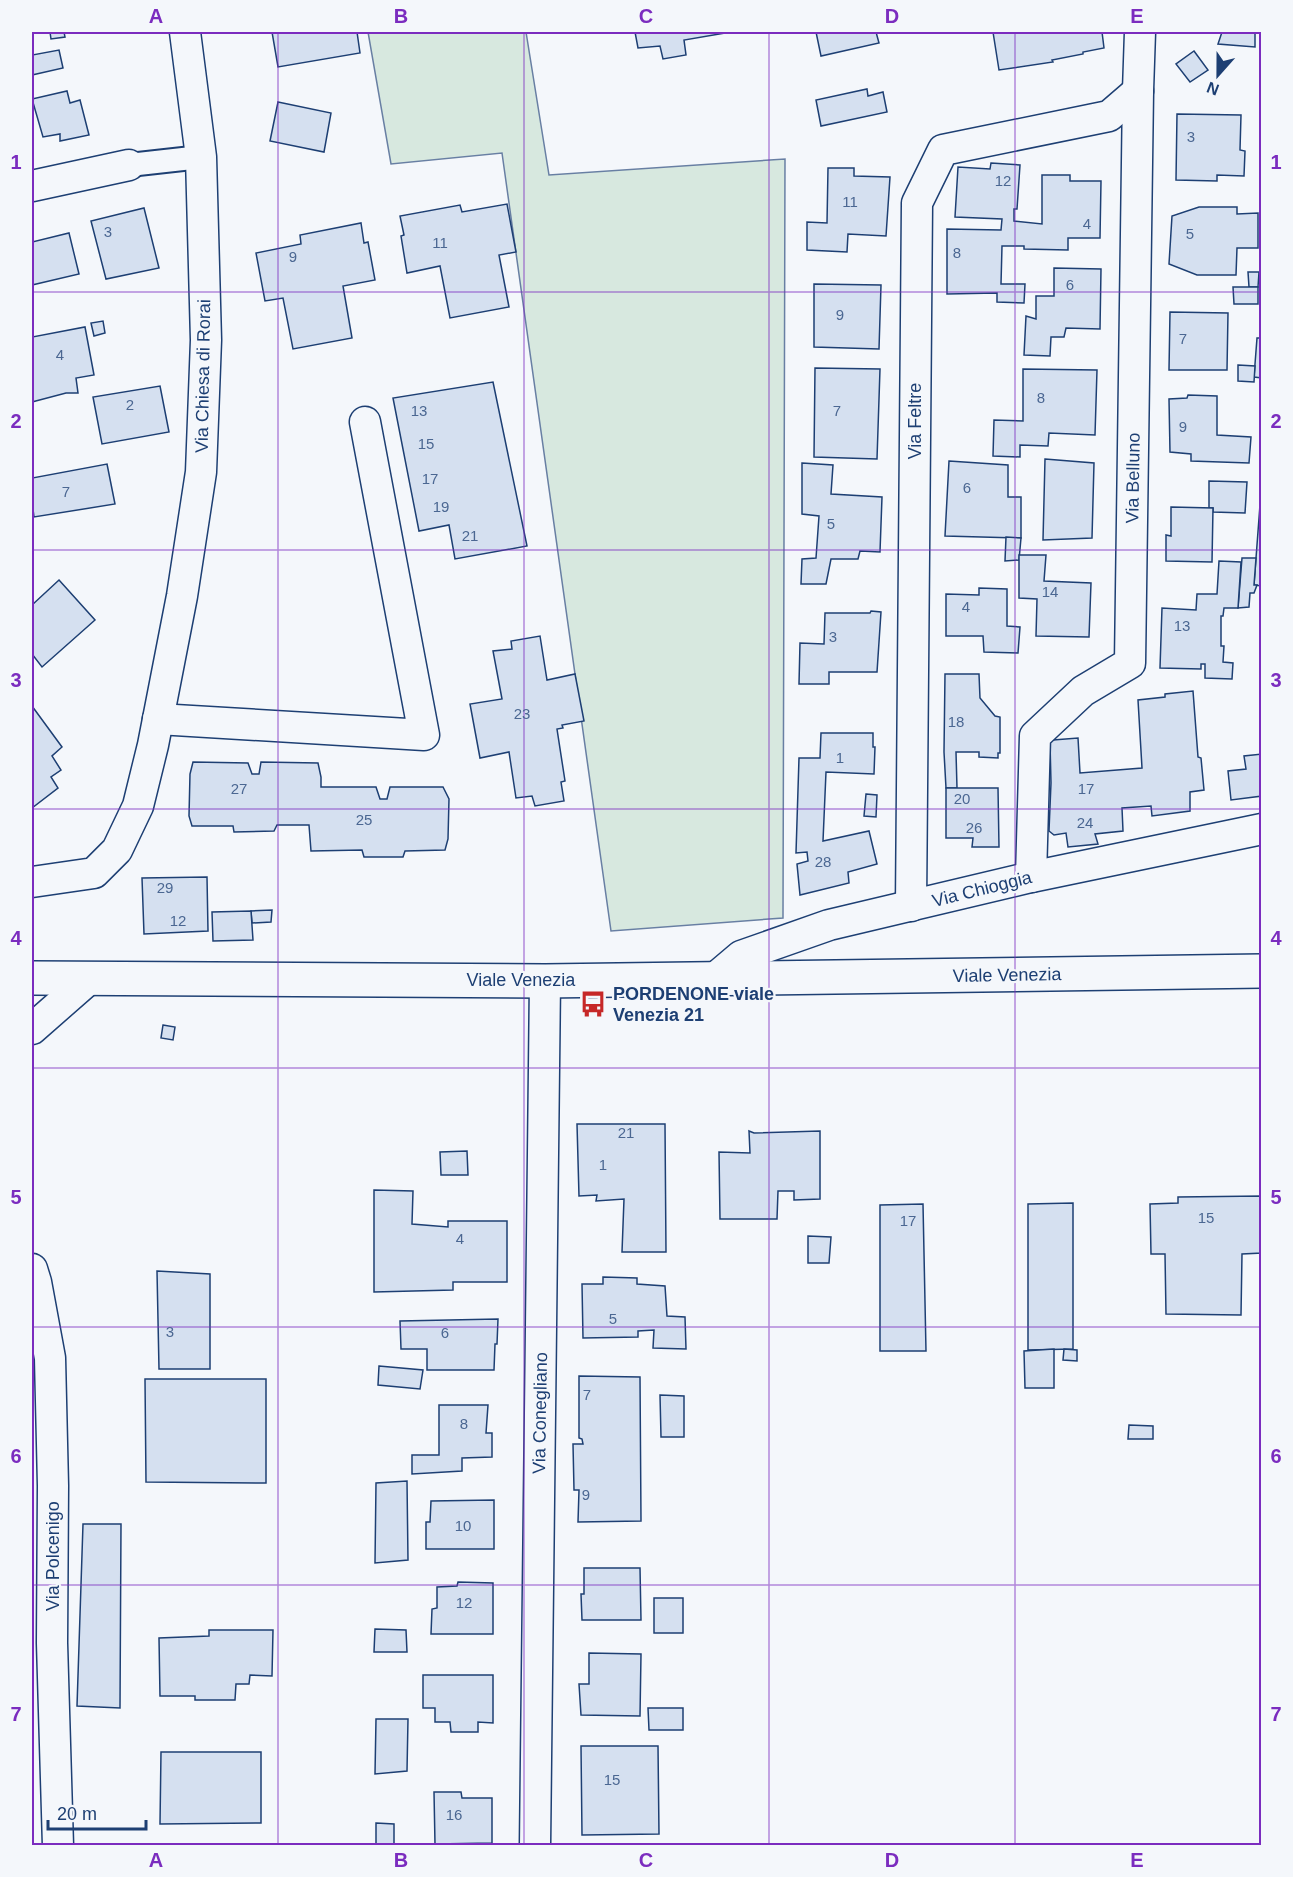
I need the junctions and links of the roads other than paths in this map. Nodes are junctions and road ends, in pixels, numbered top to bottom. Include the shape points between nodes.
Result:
1 (185, 32) edge
2 (1140, 32) edge
3 (1138, 91) junction
4 (201, 156) junction
5 (129, 165) joint
6 (32, 186) edge
7 (365, 422) dead end
8 (158, 719) junction
9 (1262, 829) edge
10 (1031, 877) junction
11 (32, 882) edge
12 (911, 906) junction
13 (1262, 971) edge
14 (32, 978) edge
15 (715, 978) junction
16 (89, 979) junction
17 (545, 981) junction
18 (32, 1029) edge
19 (32, 1269) edge
20 (58, 1845) edge
21 (535, 1845) edge

1 - 4 street, Via Chiesa di Rorai
2 - 3 street, Via Belluno
3 - 10 street, Via Belluno via 1130,663 1083,691 1035,736
3 - 12 street, Via Feltre via 1109,116 943,150 917,203
4 - 5 street
4 - 8 street, Via Chiesa di Rorai via 206,340 201,472
5 - 6 street
7 - 8 street via 424,735
8 - 11 street, Via Chiesa di Rorai via 138,806 117,850 94,873
9 - 10 street, Via Chioggia
10 - 12 street, Via Chioggia
12 - 15 street, Via Chioggia via 829,925 741,956
13 - 15 main road, Viale Venezia
14 - 16 main road, Viale Venezia
15 - 17 main road, Viale Venezia
16 - 17 main road, Viale Venezia
16 - 18 street
17 - 21 street, Via Conegliano
19 - 20 street, Via Polcenigo via 50,1358

